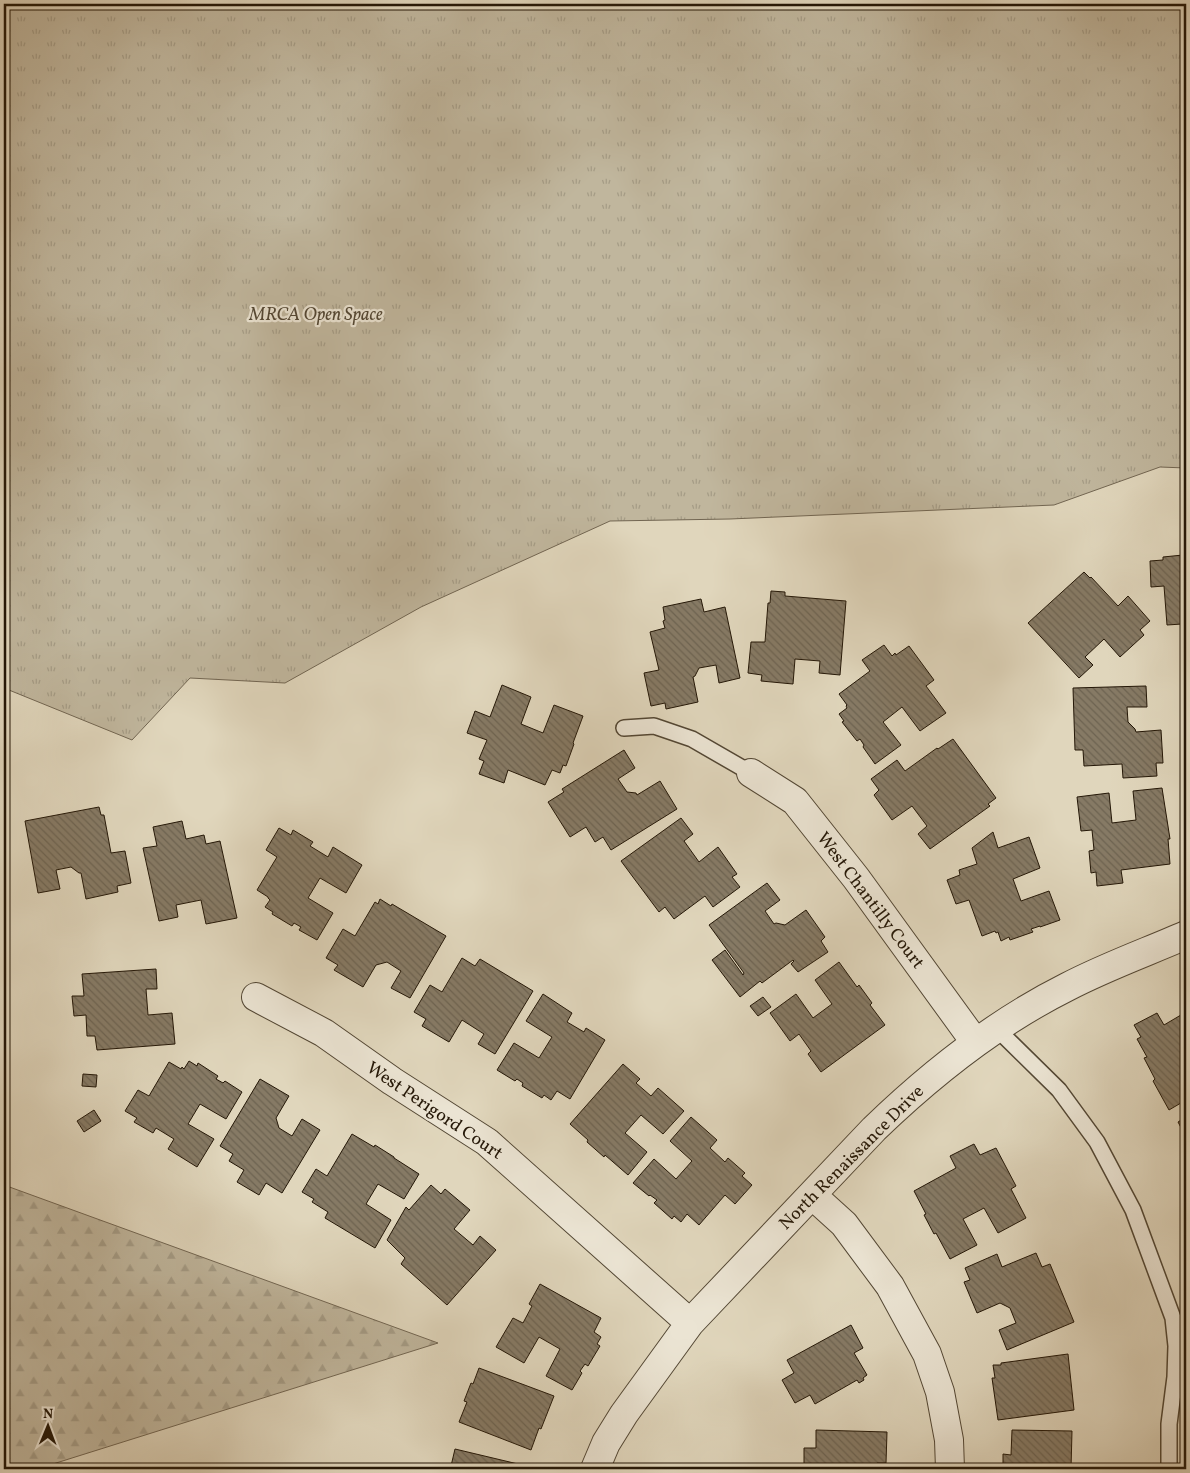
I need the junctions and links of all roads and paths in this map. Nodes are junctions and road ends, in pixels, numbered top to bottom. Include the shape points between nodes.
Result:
1 (624, 728) dead end
2 (752, 773) joint
3 (1186, 935) edge
4 (256, 997) dead end
5 (986, 1035) junction
6 (812, 1195) junction
7 (690, 1323) junction
8 (595, 1469) edge
9 (950, 1469) edge
10 (1169, 1469) edge

1 - 2 lane via 654,726 692,739
2 - 5 street, West Chantilly Court via 795,802
3 - 5 street, North Renaissance Drive via 1067,987
4 - 7 street, West Perigord Court via 324,1032 392,1082 487,1142
5 - 6 street, North Renaissance Drive via 903,1102
5 - 10 lane via 1059,1090 1097,1142 1133,1210 1173,1318 1176,1346 1169,1424
6 - 7 street, North Renaissance Drive
6 - 9 street via 844,1224 890,1286 927,1354 940,1392 949,1440
7 - 8 street, North Renaissance Drive via 624,1414

